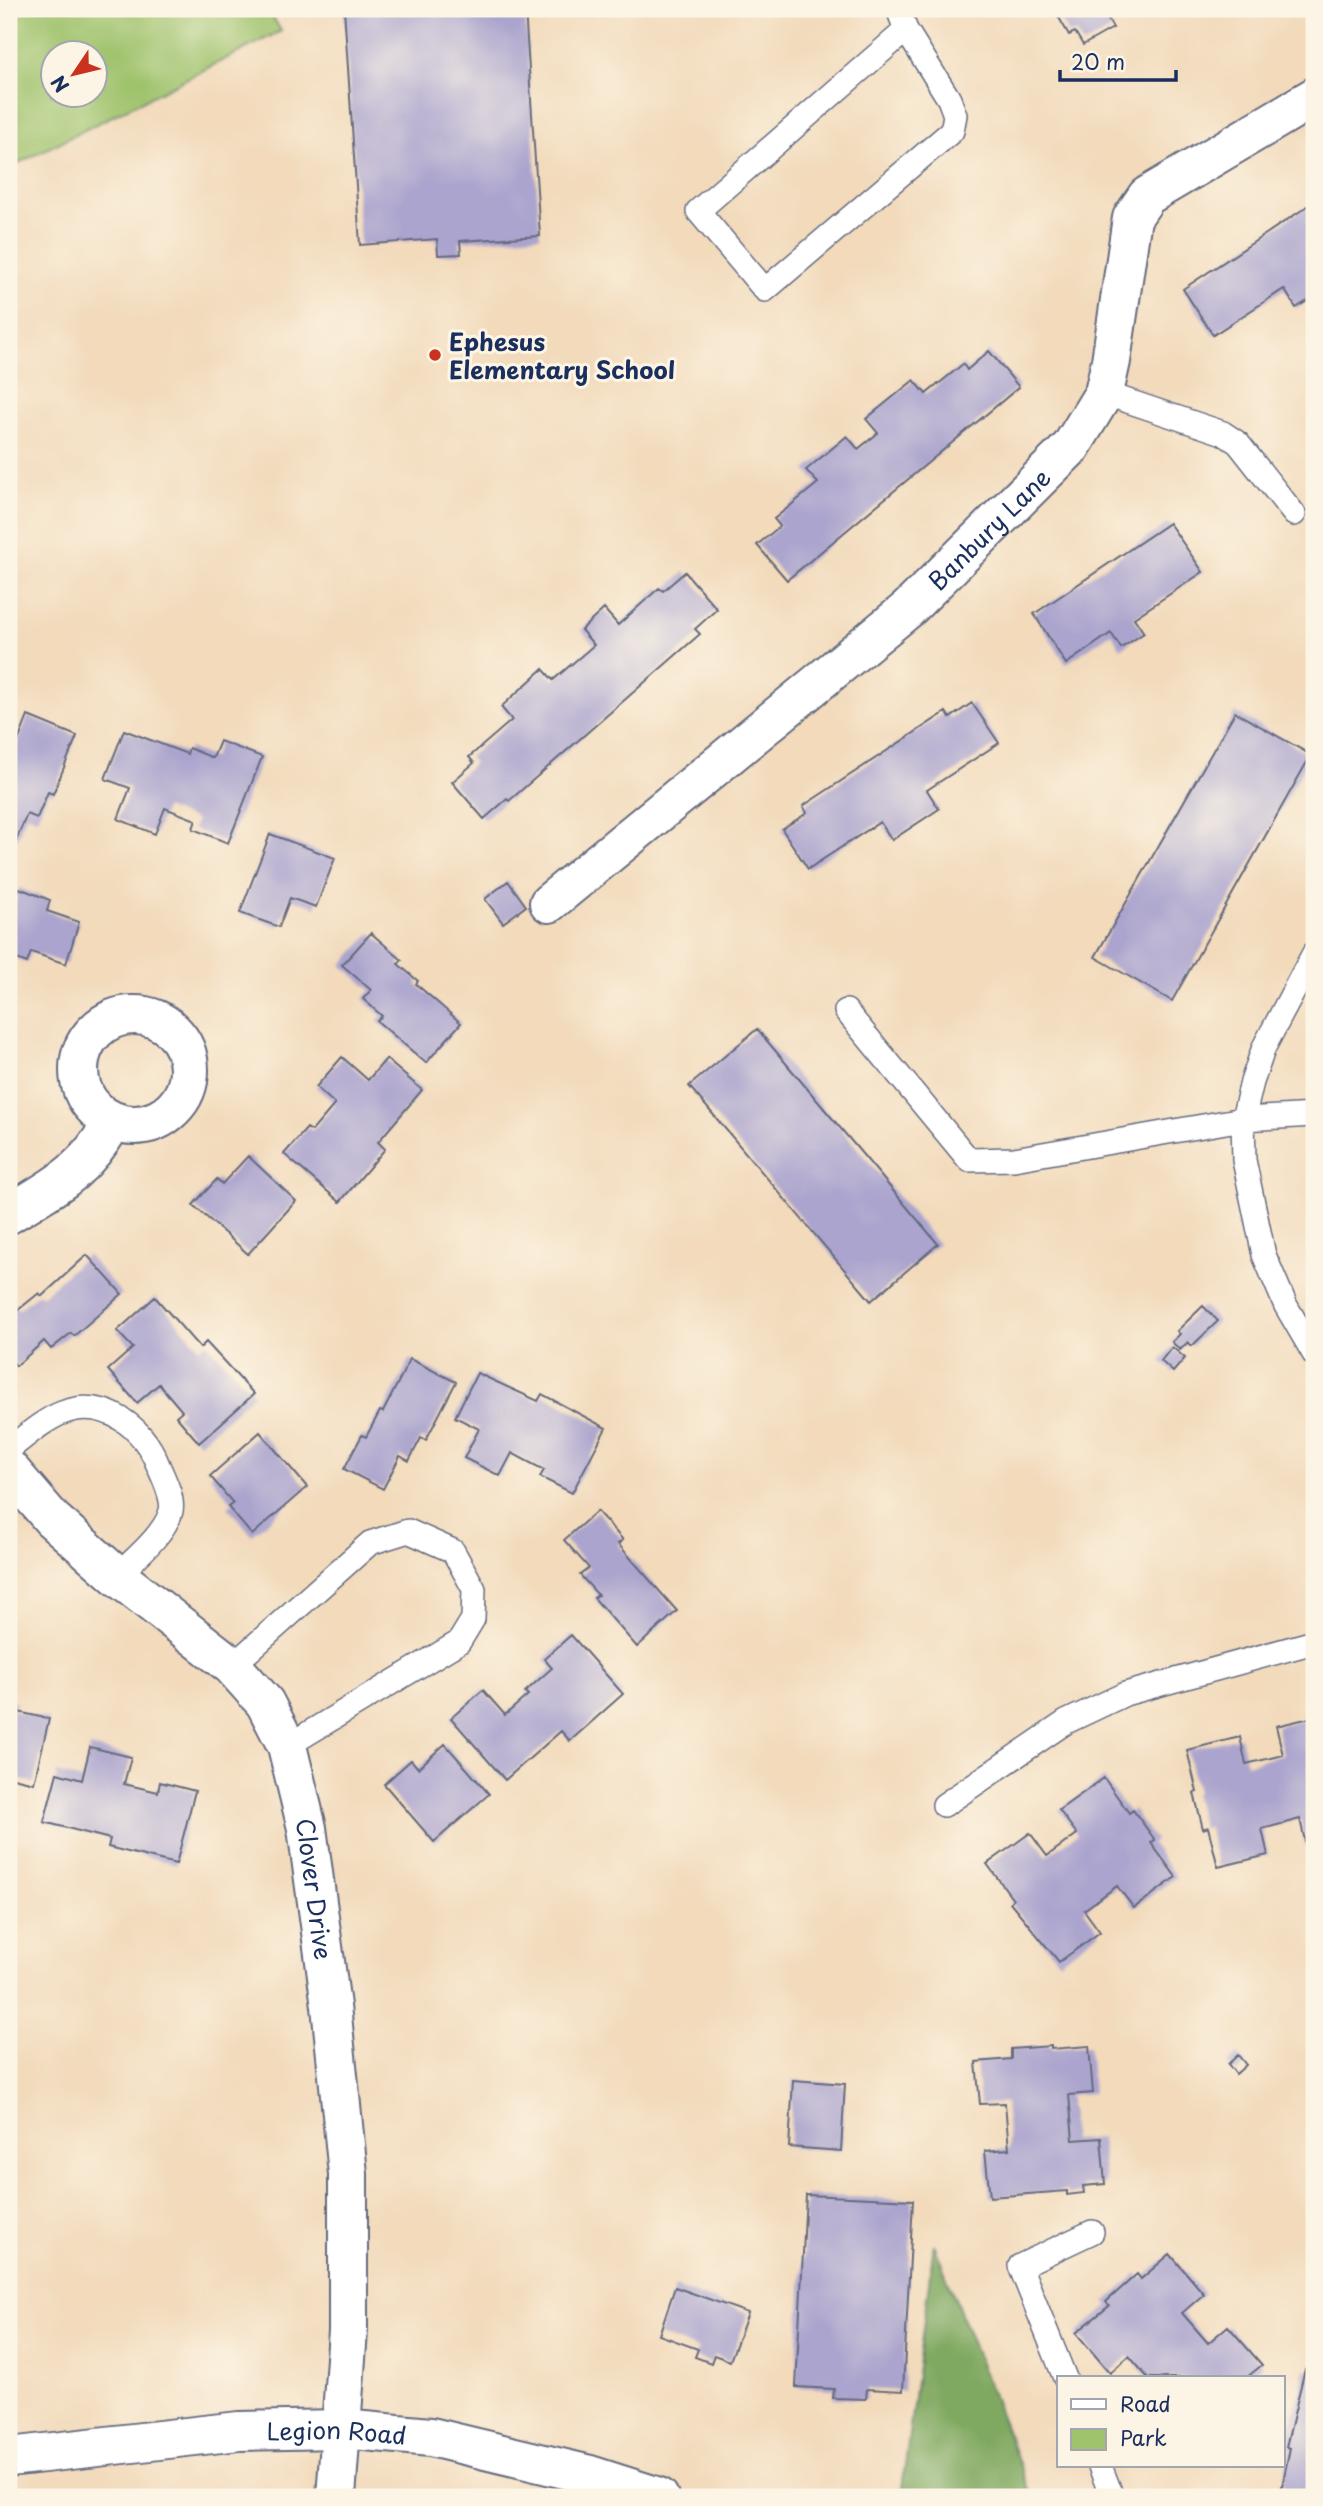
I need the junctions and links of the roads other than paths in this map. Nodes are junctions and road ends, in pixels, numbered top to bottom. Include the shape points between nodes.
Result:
1 (902, 19) edge
2 (1314, 97) edge
3 (1104, 393) junction
4 (1294, 514) dead end
5 (549, 903) dead end
6 (1314, 953) edge
7 (846, 1011) dead end
8 (1314, 1115) edge
9 (1243, 1119) junction
10 (113, 1122) dead end
11 (9, 1214) edge
12 (1314, 1354) edge
13 (9, 1449) edge
14 (9, 1469) edge
15 (117, 1576) junction
16 (1314, 1642) edge
17 (232, 1666) junction
18 (287, 1746) junction
19 (944, 1805) dead end
20 (1092, 2232) dead end
21 (1064, 2376) edge
22 (342, 2429) junction
23 (9, 2457) edge
24 (1101, 2468) edge
25 (587, 2486) edge
26 (335, 2497) edge
27 (659, 2497) edge
28 (1112, 2497) edge

1 - 1 lane via 698,211 765,290 952,131 955,115 950,99
2 - 3 street, Banbury Lane via 1147,196 1132,218
3 - 4 lane via 1223,433 1238,443
3 - 5 street, Banbury Lane via 1071,447 908,609
6 - 9 lane via 1264,1047
7 - 9 lane via 969,1160 1014,1159
8 - 9 lane
9 - 12 lane via 1244,1160 1264,1255
10 - 11 street via 83,1165
13 - 15 lane via 47,1421 83,1407 111,1412 138,1430 158,1464 172,1508 166,1525
14 - 15 street, Clover Drive via 52,1519
15 - 17 street, Clover Drive
16 - 19 lane via 1125,1694 1066,1722
17 - 18 street, Clover Drive via 265,1703
17 - 18 lane via 370,1543 408,1531 453,1551 474,1589 473,1619 459,1642
18 - 22 street, Clover Drive via 307,1828 348,2174 348,2331
20 - 21 lane via 1020,2266
22 - 23 street, Legion Road via 239,2431
22 - 25 street, Legion Road via 430,2437
22 - 26 street, Clover Drive
24 - 28 lane
25 - 27 street, Legion Road

